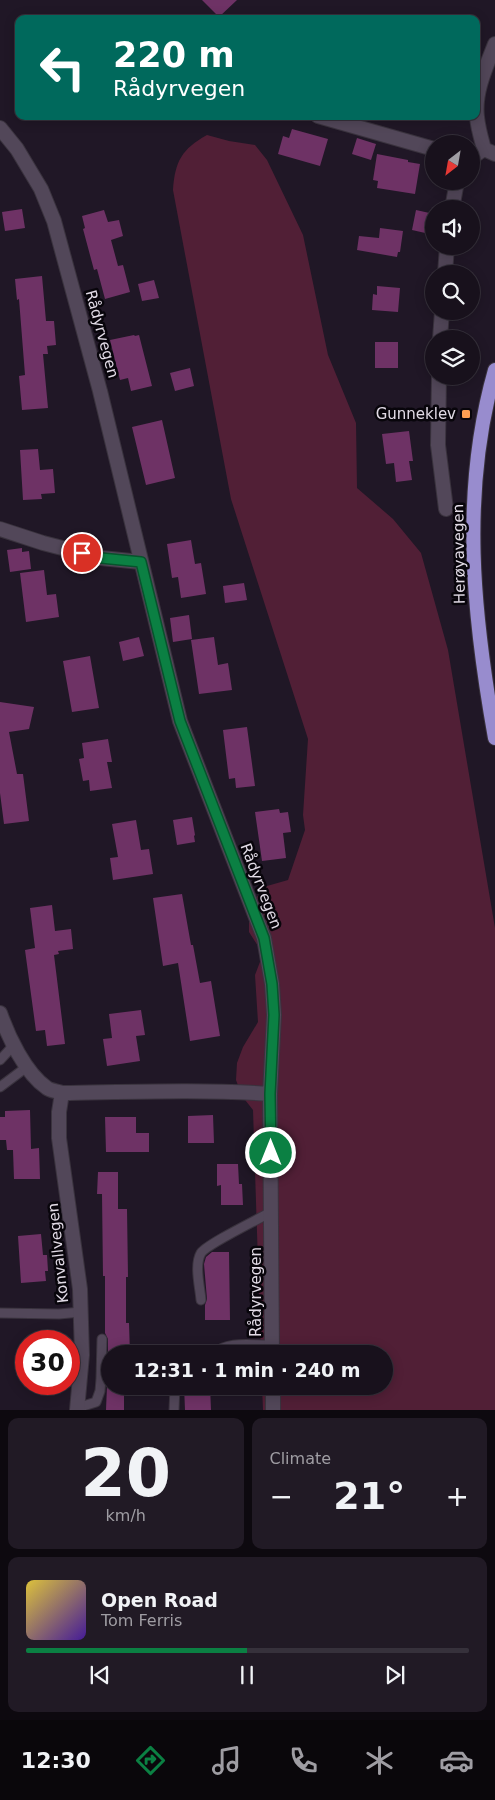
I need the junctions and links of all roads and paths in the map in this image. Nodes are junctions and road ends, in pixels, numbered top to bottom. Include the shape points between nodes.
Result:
1 (495, 44) edge
2 (480, 89) edge
3 (332, 120) edge
4 (478, 120) edge
5 (0, 128) edge
6 (425, 146) edge
7 (489, 151) edge
8 (495, 370) edge
9 (439, 385) edge
10 (446, 509) dead end
11 (0, 529) edge
12 (141, 562) junction
13 (495, 738) edge
14 (0, 1013) edge
15 (13, 1046) junction
16 (0, 1060) edge
17 (28, 1066) junction
18 (0, 1088) edge
19 (62, 1093) junction
20 (270, 1094) junction
21 (271, 1212) junction
22 (201, 1300) dead end
23 (81, 1312) junction
24 (0, 1313) edge
25 (102, 1339) dead end
26 (272, 1345) edge
27 (175, 1395) edge
28 (272, 1395) edge
29 (77, 1409) edge
30 (174, 1410) edge
31 (273, 1410) edge

1 - 2 street
3 - 6 street
4 - 7 street
5 - 12 street, Rådyrvegen via 32,173 54,221 100,391
8 - 13 highway, Herøyavegen via 479,448 473,524 475,604
9 - 10 street via 438,445
11 - 12 street via 101,558
12 - 20 street, Rådyrvegen via 180,721 264,938 274,1015
14 - 15 street
15 - 16 lane
15 - 17 street
17 - 18 lane
17 - 19 street via 48,1089
19 - 20 street via 167,1090
19 - 23 street, Konvallvegen via 58,1112 59,1138 77,1257
20 - 21 street, Rådyrvegen
21 - 22 lane via 201,1253 198,1265
21 - 26 street, Rådyrvegen
23 - 24 lane
23 - 29 street, Konvallvegen via 82,1355
25 - 29 lane via 100,1391 96,1402
27 - 30 lane
28 - 31 street

